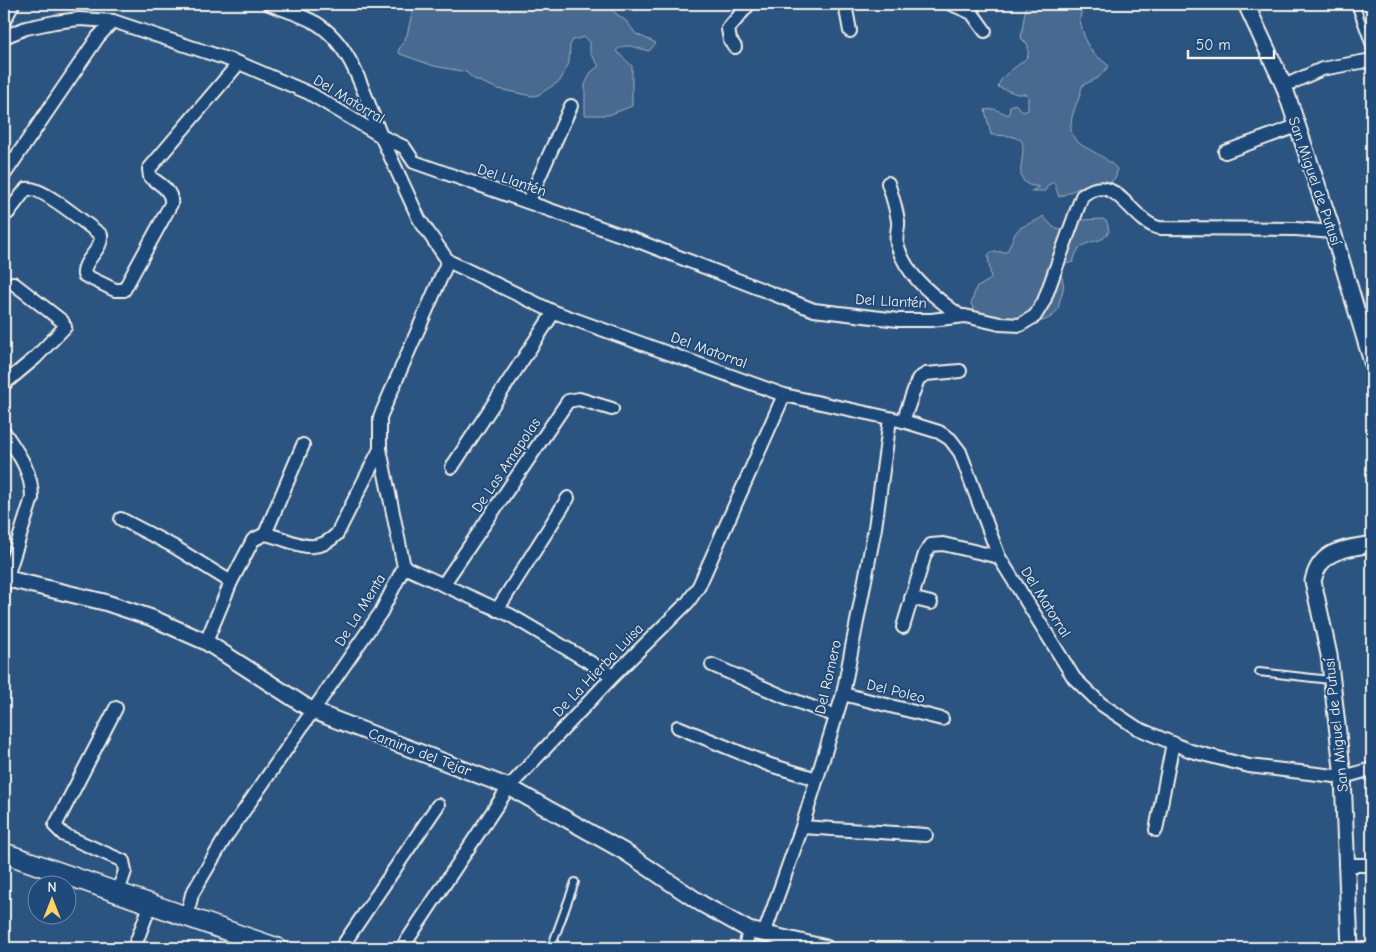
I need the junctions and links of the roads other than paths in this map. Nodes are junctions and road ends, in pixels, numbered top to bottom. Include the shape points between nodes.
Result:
1 (13, 4) edge
2 (268, 4) edge
3 (749, 4) edge
4 (845, 4) edge
5 (950, 4) edge
6 (1246, 4) edge
7 (1355, 4) edge
8 (4, 21) edge
9 (114, 21) junction
10 (850, 31) dead end
11 (986, 31) dead end
12 (4, 37) edge
13 (735, 47) dead end
14 (1372, 51) edge
15 (1372, 60) edge
16 (239, 63) junction
17 (1284, 86) junction
18 (571, 106) dead end
19 (1297, 126) junction
20 (380, 136) junction
21 (1225, 152) dead end
22 (4, 175) edge
23 (888, 183) dead end
24 (528, 202) junction
25 (8, 213) dead end
26 (1333, 232) junction
27 (448, 261) junction
28 (13, 283) dead end
29 (554, 312) junction
30 (960, 316) junction
31 (1372, 362) edge
32 (960, 371) dead end
33 (4, 384) edge
34 (784, 395) junction
35 (612, 409) dead end
36 (897, 420) junction
37 (4, 432) edge
38 (303, 445) dead end
39 (380, 449) junction
40 (452, 467) dead end
41 (568, 498) dead end
42 (120, 519) dead end
43 (264, 534) junction
44 (1372, 544) edge
45 (999, 557) junction
46 (404, 567) junction
47 (5, 581) edge
48 (231, 582) junction
49 (443, 585) junction
50 (911, 598) junction
51 (931, 603) dead end
52 (497, 610) junction
53 (903, 627) dead end
54 (206, 642) junction
55 (712, 665) dead end
56 (1259, 672) dead end
57 (614, 676) junction
58 (1332, 680) junction
59 (843, 694) junction
60 (116, 708) dead end
61 (313, 711) junction
62 (836, 716) junction
63 (942, 719) dead end
64 (678, 727) dead end
65 (1172, 743) junction
66 (1372, 769) edge
67 (1343, 777) junction
68 (817, 778) junction
69 (509, 787) junction
70 (438, 805) dead end
71 (802, 827) junction
72 (1156, 830) dead end
73 (926, 835) dead end
74 (4, 853) edge
75 (1348, 864) junction
76 (1372, 865) edge
77 (575, 882) dead end
78 (118, 892) junction
79 (151, 903) junction
80 (187, 915) junction
81 (749, 930) junction
82 (764, 934) junction
83 (794, 945) edge
84 (134, 948) edge
85 (277, 948) edge
86 (341, 948) edge
87 (402, 948) edge
88 (551, 948) edge
89 (745, 948) edge
90 (826, 948) edge
91 (1350, 948) edge

1 - 8 street
2 - 20 street via 316,23 339,42
3 - 13 street via 728,28
4 - 10 street
5 - 11 street via 972,13
6 - 17 street, San Miguel de Putusí
7 - 14 lane
9 - 12 street, Del Matorral via 55,22
9 - 16 street, Del Matorral
9 - 22 street via 98,38
15 - 17 street via 1322,69
16 - 20 street, Del Matorral via 309,93
16 - 25 street via 150,169 150,177 168,192 171,204 124,290 115,290 84,275 84,268 101,235 48,197 33,188 26,189
17 - 19 street, San Miguel de Putusí
18 - 24 street
19 - 21 street
19 - 26 street, San Miguel de Putusí
20 - 24 street, Del Llantén via 404,147 410,157 422,165
20 - 27 street, Del Matorral via 419,220
23 - 30 street via 898,220 897,243 906,263 930,293
24 - 30 street, Del Llantén via 814,310 898,320
26 - 30 street, Del Llantén via 1159,228 1146,222 1114,192 1101,186 1082,196 1054,276 1035,316 1020,325
26 - 31 street, San Miguel de Putusí
27 - 29 street, Del Matorral
27 - 39 street, De La Menta via 380,417
28 - 33 street via 62,321 64,327 35,358
29 - 34 street, Del Matorral
29 - 40 street
32 - 36 street, Del Romero via 926,374 918,379
34 - 36 street, Del Matorral
34 - 57 street, De La Hierba Luisa via 699,586 688,602
35 - 49 street, De Las Amapolas via 579,399 568,401
36 - 45 street, Del Matorral via 939,432 950,439 960,452
36 - 59 street, Del Romero
37 - 47 street via 32,483 32,498
38 - 43 street
39 - 43 street via 337,534 327,544 315,547 300,545
39 - 46 street, De La Menta
41 - 52 street
42 - 48 street via 173,546
43 - 48 street via 253,540
44 - 58 street, San Miguel de Putusí via 1330,554 1315,570 1314,593
45 - 50 street via 943,544 931,545
45 - 65 street, Del Matorral via 1074,678 1101,704 1130,723
46 - 49 street
46 - 61 street, De La Menta via 381,612
47 - 54 street, Camino del Tejar via 104,602 152,618
48 - 54 street
49 - 52 street
50 - 51 street
50 - 53 street
52 - 57 street
54 - 61 street, Camino del Tejar
55 - 62 street
56 - 58 lane
57 - 69 street, De La Hierba Luisa
58 - 67 street, San Miguel de Putusí
59 - 62 street, Del Romero
59 - 63 street, Del Poleo
60 - 78 street via 55,826 64,835 123,860 124,871
61 - 69 street, Camino del Tejar
61 - 80 street, De La Menta via 224,838 192,894
62 - 68 street, Del Romero
64 - 68 street via 770,765
65 - 67 street, Del Matorral via 1249,766
65 - 72 street
66 - 67 street
67 - 75 street, San Miguel de Putusí
68 - 71 street, Del Romero
69 - 81 street, Camino del Tejar via 625,852 702,904
69 - 87 street, De La Hierba Luisa
70 - 86 street
71 - 73 street
71 - 82 street, Del Romero
74 - 78 main road
75 - 76 street
75 - 91 street, San Miguel de Putusí
77 - 88 lane
78 - 79 main road
79 - 80 main road
79 - 84 street
80 - 85 main road
81 - 82 street, Camino del Tejar
81 - 89 street
82 - 83 street, Camino del Tejar
83 - 90 street, Camino del Tejar

